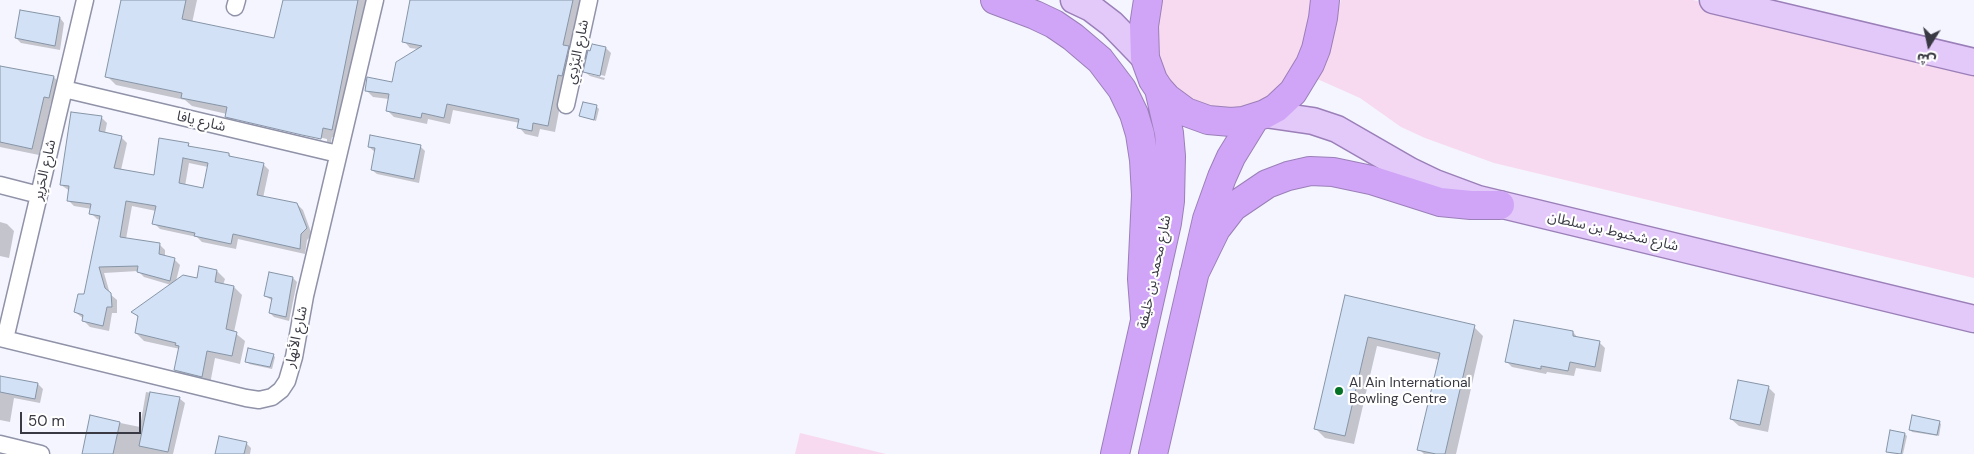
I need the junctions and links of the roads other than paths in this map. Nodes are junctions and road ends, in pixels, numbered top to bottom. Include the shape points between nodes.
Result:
1 (85, 0) edge
2 (375, 0) edge
3 (589, 0) edge
4 (996, 0) edge
5 (1074, 0) edge
6 (1148, 0) edge
7 (1325, 0) edge
8 (1713, 0) edge
9 (1145, 58) junction
10 (1974, 62) edge
11 (64, 89) junction
12 (1159, 89) junction
13 (566, 105) dead end
14 (1260, 116) junction
15 (338, 154) junction
16 (0, 185) edge
17 (39, 195) junction
18 (1500, 205) junction
19 (1194, 274) junction
20 (1146, 318) junction
21 (1974, 319) edge
22 (3, 338) edge
23 (0, 444) edge
24 (41, 454) edge
25 (1115, 454) edge
26 (1153, 454) edge

1 - 11 street, شارع الحَرِير
2 - 15 street, شارع الأنهار
3 - 13 street, شارع البَرْدِي
4 - 20 highway via 1035,14 1073,37 1100,60 1126,97 1138,127 1144,160 1146,195 1142,279
5 - 9 main road via 1112,24
6 - 9 highway via 1144,26
7 - 14 highway via 1320,34 1310,64 1285,101
8 - 10 main road
9 - 12 highway
11 - 15 street, شارع يافا
11 - 17 street, شارع الحَرِير
12 - 14 highway via 1176,106 1208,120 1232,122
12 - 20 highway, شارع محمد بن خليفة via 1169,133 1170,193 1167,223
14 - 18 main road, شارع شخبوط بن سلطان via 1313,121 1337,129 1435,183
14 - 19 highway via 1232,157 1214,198
15 - 22 street, شارع الأنهار via 287,381 272,397 246,398
16 - 17 street
17 - 22 street, شارع الحَرِير
18 - 19 highway via 1440,202 1371,180 1334,172 1310,171 1267,184 1233,207 1216,229
18 - 21 main road, شارع شخبوط بن سلطان
19 - 26 highway
20 - 25 highway, شارع محمد بن خليفة
23 - 24 street

